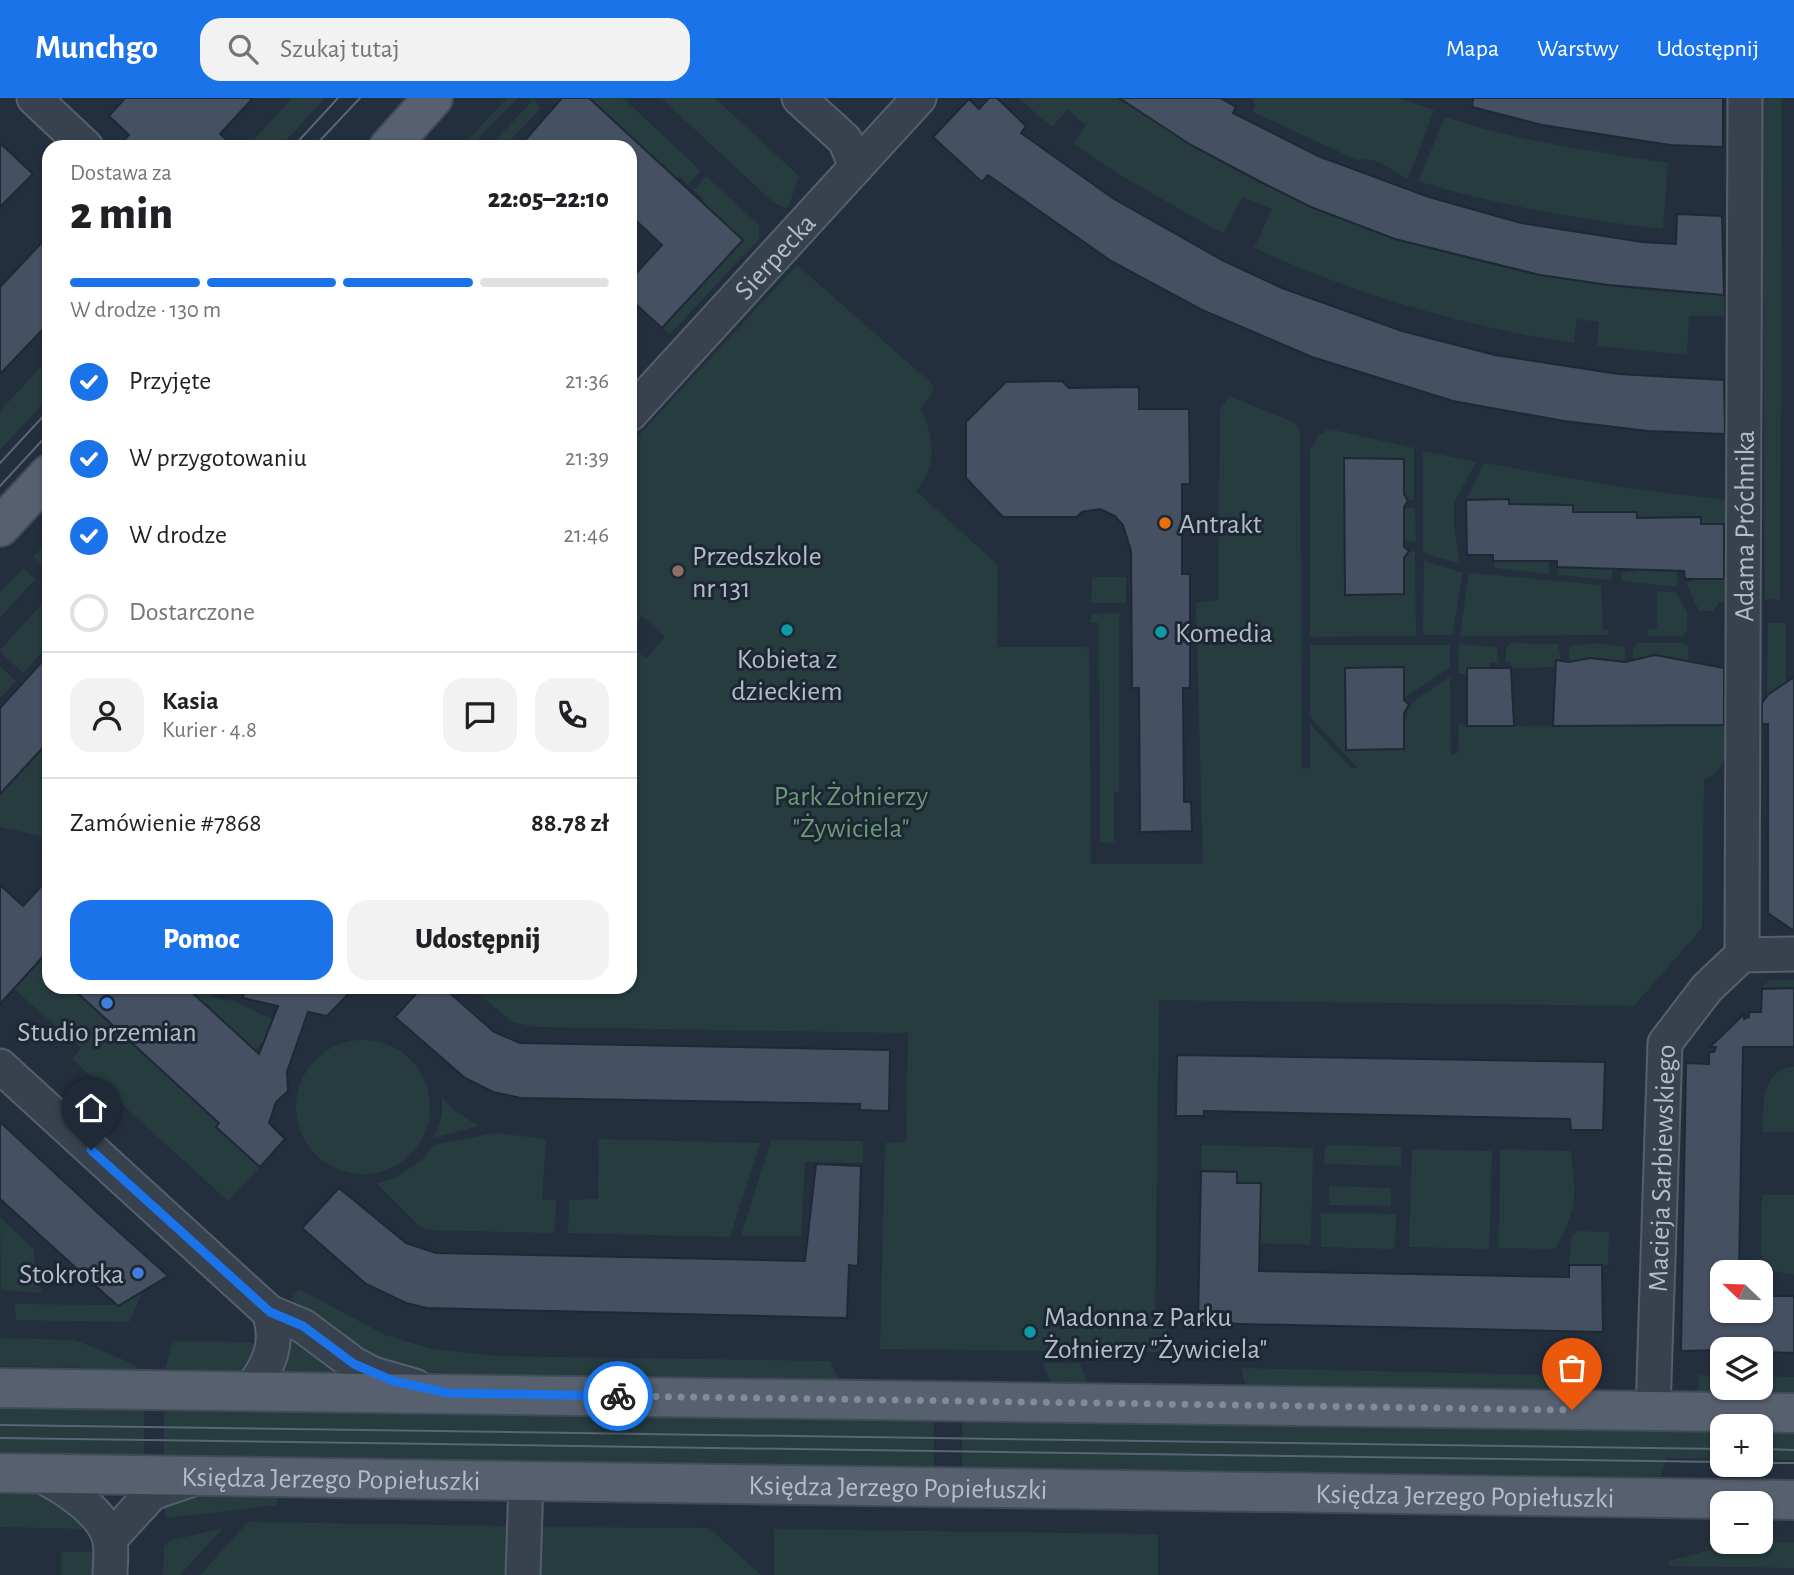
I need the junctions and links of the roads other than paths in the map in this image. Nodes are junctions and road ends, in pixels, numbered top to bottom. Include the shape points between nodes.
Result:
1 (34, 98) edge
2 (433, 98) edge
3 (799, 98) edge
4 (919, 98) edge
5 (1745, 98) edge
6 (79, 140) edge
7 (394, 140) edge
8 (856, 167) junction
9 (637, 406) edge
10 (42, 482) edge
11 (0, 527) edge
12 (1794, 954) edge
13 (1742, 955) junction
14 (0, 1066) edge
15 (270, 1312) junction
16 (0, 1388) edge
17 (249, 1391) junction
18 (448, 1393) junction
19 (1653, 1411) junction
20 (1794, 1413) edge
21 (0, 1473) edge
22 (38, 1474) junction
23 (202, 1476) junction
24 (526, 1481) junction
25 (1794, 1500) edge
26 (110, 1539) junction
27 (110, 1575) edge
28 (523, 1575) edge

1 - 6 street
2 - 7 main road
3 - 8 street via 845,140
4 - 8 street, Sierpecka
5 - 13 street, Adama Próchnika
8 - 9 street, Sierpecka
10 - 11 main road
12 - 13 street
13 - 19 street, Macieja Sarbiewskiego via 1707,988 1664,1043
14 - 15 street
15 - 17 street via 272,1357
15 - 18 street via 303,1326 373,1374
16 - 17 main road
17 - 18 main road
18 - 19 main road
19 - 20 main road
21 - 22 main road, Księdza Jerzego Popiełuszki
22 - 23 main road, Księdza Jerzego Popiełuszki
22 - 26 street via 83,1502
23 - 24 main road, Księdza Jerzego Popiełuszki
23 - 26 street via 152,1493
24 - 25 main road, Księdza Jerzego Popiełuszki
24 - 28 street
26 - 27 street

